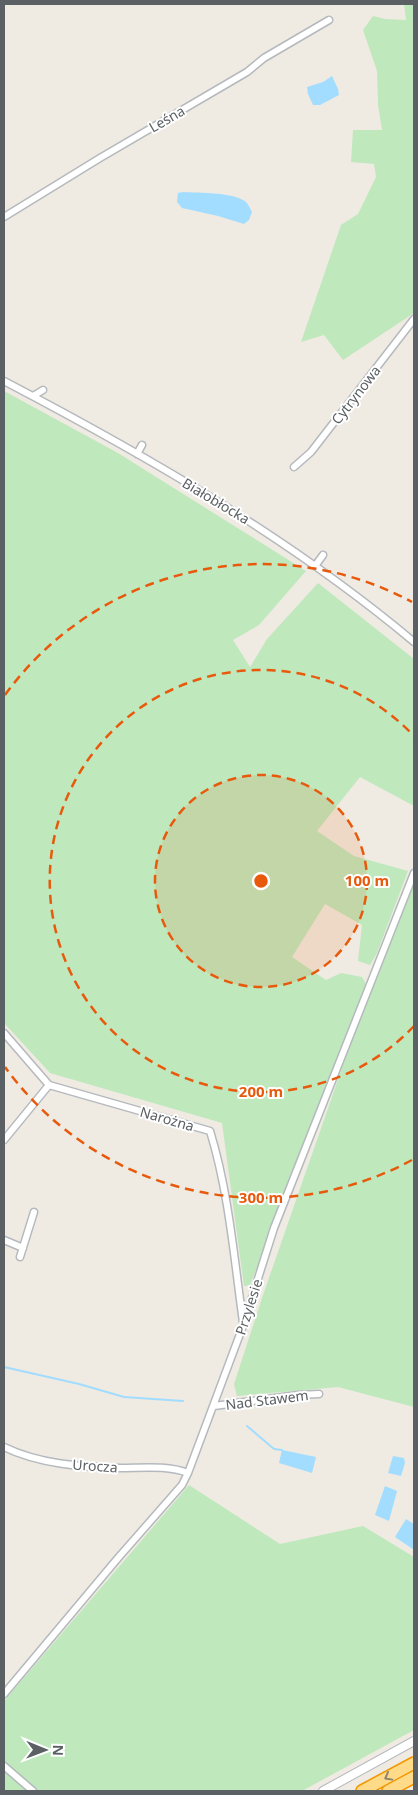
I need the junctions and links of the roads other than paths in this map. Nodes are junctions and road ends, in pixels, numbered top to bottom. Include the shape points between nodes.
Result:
1 (329, 20) dead end
2 (4, 217) edge
3 (414, 319) edge
4 (4, 381) edge
5 (43, 390) dead end
6 (33, 396) junction
7 (142, 445) dead end
8 (138, 454) junction
9 (294, 467) dead end
10 (323, 555) dead end
11 (315, 566) junction
12 (414, 642) edge
13 (414, 872) edge
14 (4, 1033) edge
15 (50, 1085) junction
16 (4, 1140) edge
17 (34, 1212) dead end
18 (4, 1240) edge
19 (23, 1248) junction
20 (20, 1257) dead end
21 (243, 1326) junction
22 (319, 1394) dead end
23 (214, 1406) junction
24 (4, 1448) edge
25 (188, 1473) junction
26 (4, 1694) edge
27 (414, 1741) edge
28 (414, 1763) edge
29 (4, 1766) edge
30 (414, 1777) edge
31 (33, 1791) edge
32 (322, 1791) edge
33 (362, 1791) edge
34 (388, 1791) edge

1 - 2 street, Leśna
3 - 9 street, Cytrynowa via 311,452
4 - 6 street, Białobłocka
5 - 6 street
6 - 8 street, Białobłocka
7 - 8 street
8 - 11 street, Białobłocka via 252,523
10 - 11 street
11 - 12 street, Białobłocka
13 - 21 street, Przylesie via 274,1228
14 - 15 street
15 - 16 street
15 - 21 street, Narożna via 210,1131 227,1208
17 - 19 street
18 - 19 street
19 - 20 street
21 - 23 street, Przylesie
22 - 23 street, Nad Stawem
23 - 25 street, Przylesie
24 - 25 street, Urocza via 22,1456 91,1467 175,1468
25 - 26 street, Przylesie via 182,1485
27 - 32 street
28 -> 33 highway
29 - 31 street
30 - 34 highway

